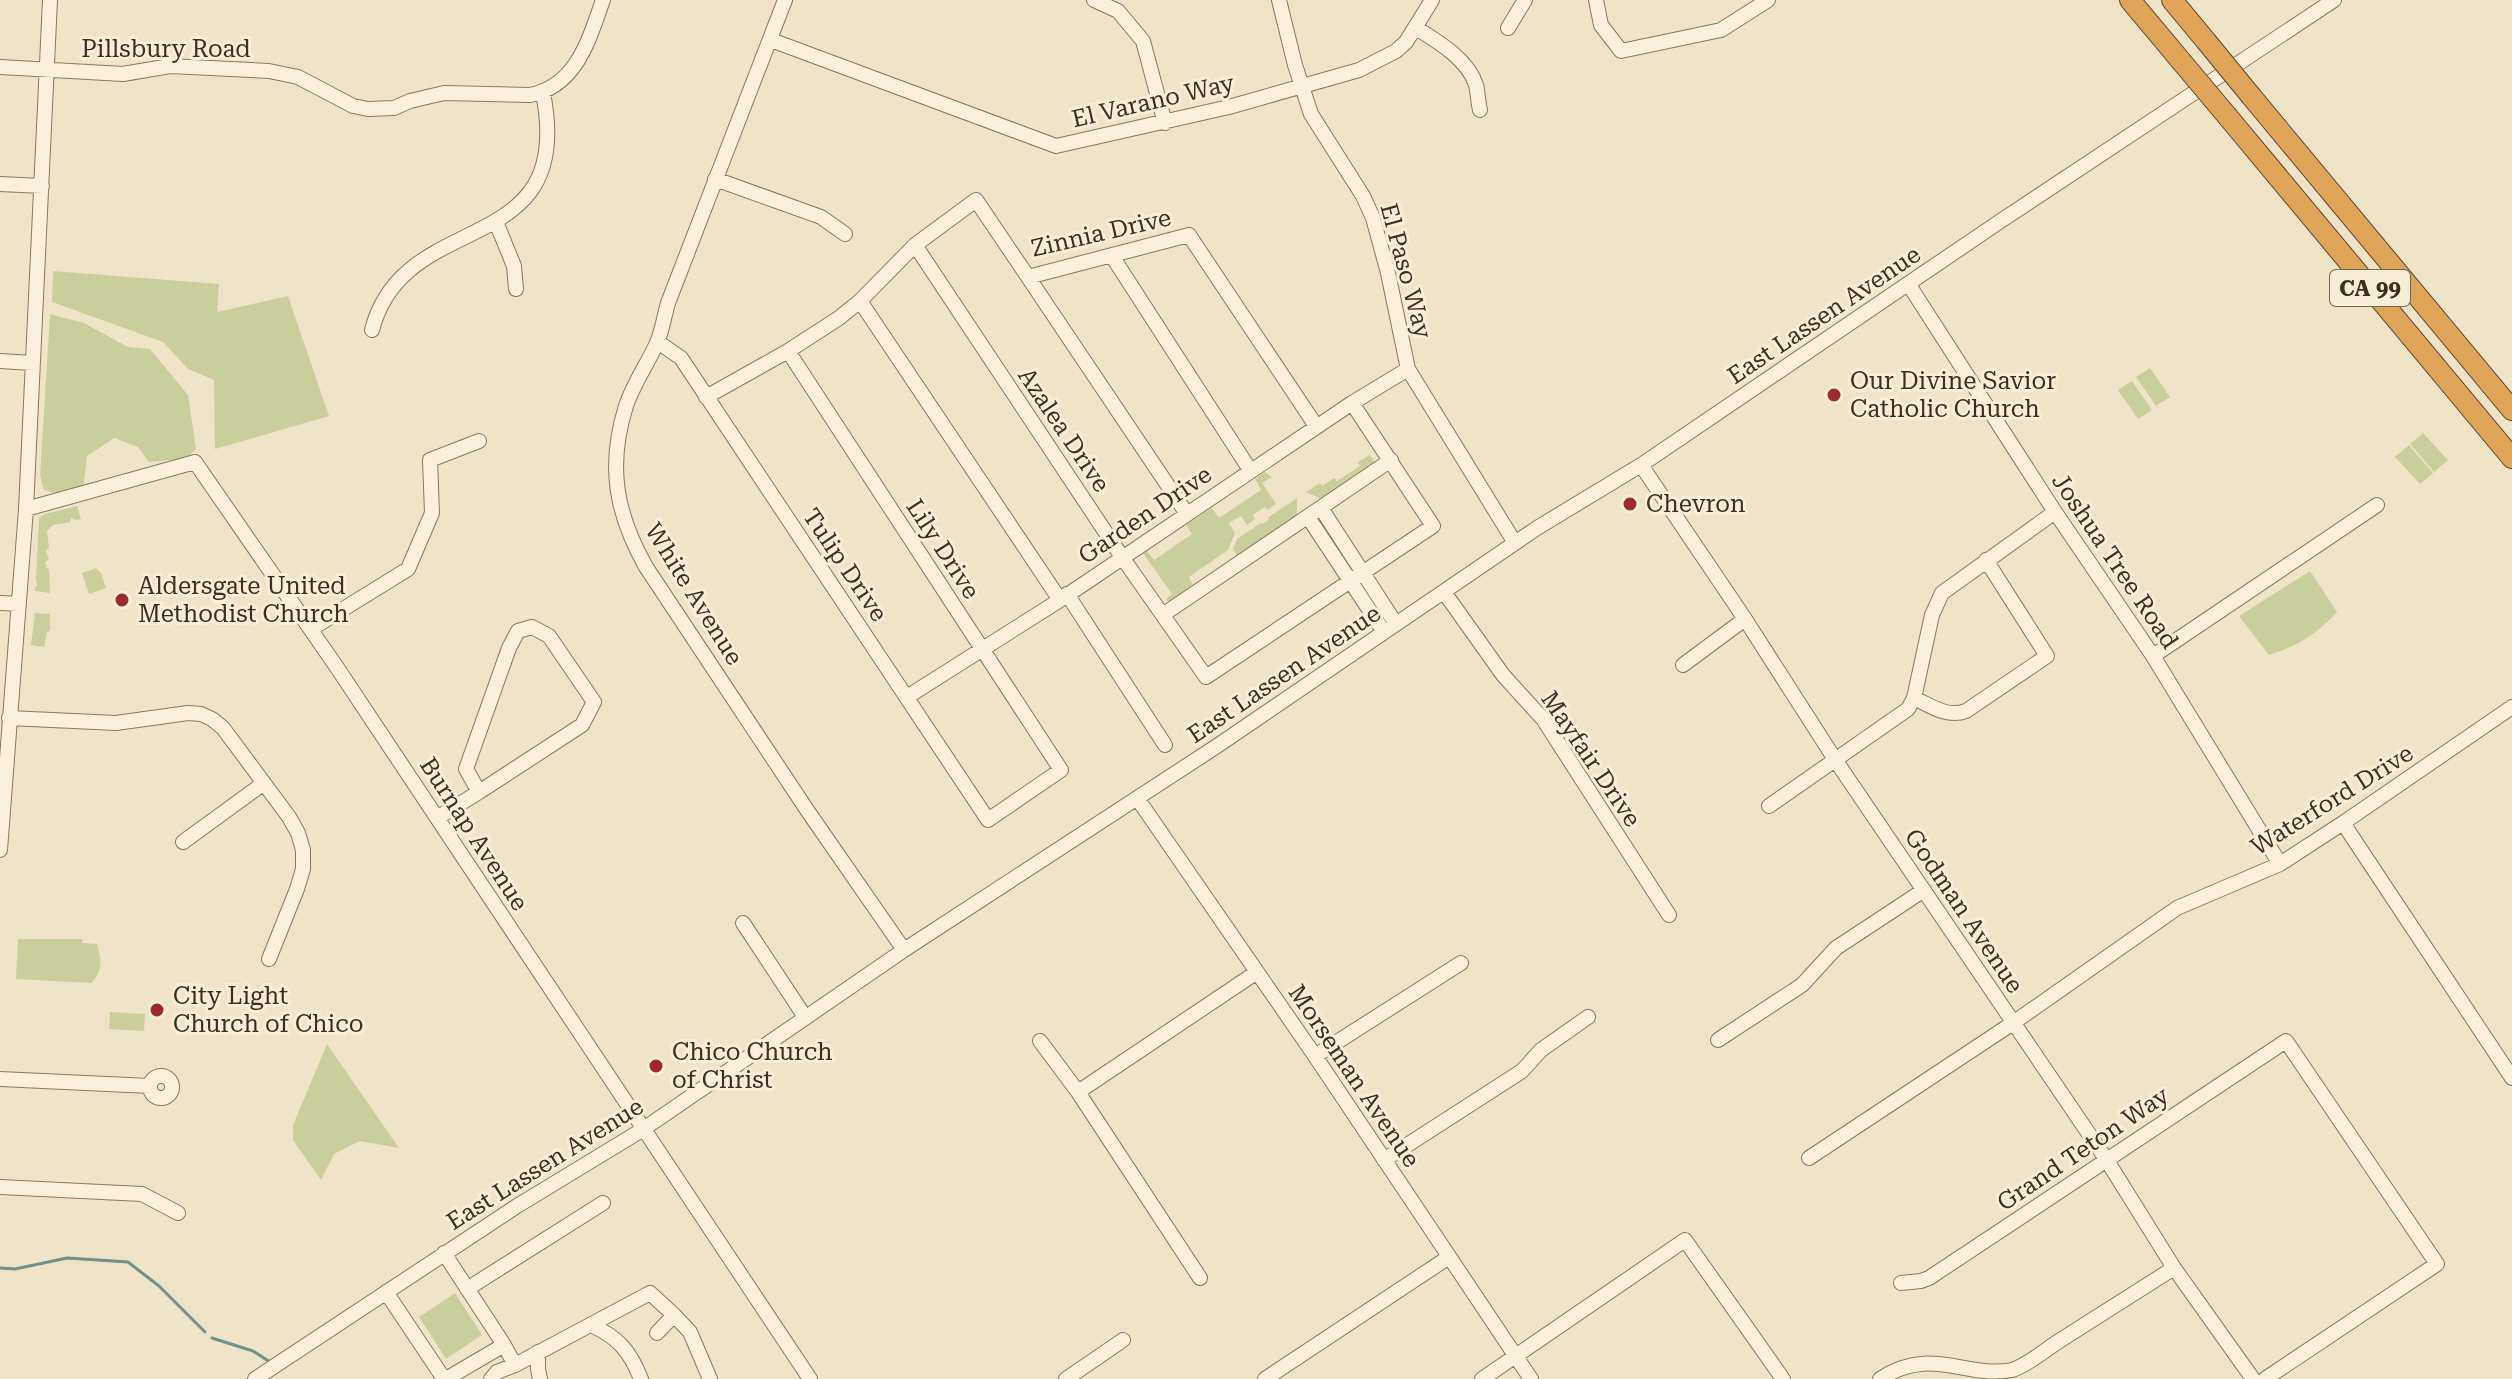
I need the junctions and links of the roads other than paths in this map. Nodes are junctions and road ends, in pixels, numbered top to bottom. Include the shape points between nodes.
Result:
1 (50, 0) edge
2 (603, 0) edge
3 (785, 0) edge
4 (1094, 0) edge
5 (1279, 0) edge
6 (1432, 0) edge
7 (1525, 0) edge
8 (1596, 0) edge
9 (1768, 0) edge
10 (2130, 0) edge
11 (2172, 0) edge
12 (2334, 0) edge
13 (1416, 28) junction
14 (1508, 28) dead end
15 (771, 40) junction
16 (0, 67) edge
17 (47, 70) junction
18 (1301, 87) junction
19 (543, 93) junction
20 (1480, 110) dead end
21 (1165, 123) junction
22 (715, 179) junction
23 (0, 184) edge
24 (42, 186) junction
25 (496, 222) junction
26 (845, 234) dead end
27 (915, 245) junction
28 (1112, 256) junction
29 (1028, 277) junction
30 (1909, 285) junction
31 (516, 289) dead end
32 (860, 301) junction
33 (372, 330) dead end
34 (658, 342) junction
35 (788, 351) junction
36 (0, 361) edge
37 (32, 363) junction
38 (1408, 369) junction
39 (706, 397) junction
40 (1352, 403) junction
41 (2512, 410) edge
42 (1316, 426) junction
43 (479, 441) dead end
44 (2512, 458) edge
45 (1391, 460) junction
46 (1641, 465) junction
47 (1250, 470) junction
48 (2377, 505) dead end
49 (26, 509) junction
50 (2055, 512) junction
51 (1314, 513) junction
52 (1187, 514) junction
53 (1515, 543) junction
54 (1122, 557) junction
55 (1986, 560) junction
56 (1356, 577) junction
57 (1444, 592) junction
58 (1063, 597) junction
59 (0, 603) edge
60 (19, 604) junction
61 (1164, 614) junction
62 (1745, 619) junction
63 (1390, 628) junction
64 (311, 629) junction
65 (982, 648) junction
66 (2153, 656) junction
67 (1683, 665) dead end
68 (907, 697) junction
69 (1914, 698) junction
70 (2512, 707) edge
71 (9, 718) junction
72 (1165, 745) dead end
73 (4, 750) edge
74 (1836, 761) junction
75 (264, 783) junction
76 (479, 792) junction
77 (1137, 798) junction
78 (1769, 806) dead end
79 (437, 818) junction
80 (988, 820) joint
81 (2343, 823) junction
82 (183, 842) dead end
83 (0, 850) edge
84 (2280, 864) junction
85 (1924, 890) junction
86 (1669, 915) dead end
87 (743, 923) dead end
88 (904, 950) junction
89 (269, 959) dead end
90 (1461, 963) dead end
91 (1257, 972) junction
92 (805, 1017) junction
93 (1588, 1017) dead end
94 (2013, 1023) junction
95 (1718, 1040) dead end
96 (1040, 1041) dead end
97 (1315, 1056) junction
98 (2512, 1078) edge
99 (0, 1079) edge
100 (145, 1085) dead end
101 (1078, 1092) junction
102 (642, 1130) junction
103 (1809, 1158) dead end
104 (2106, 1159) junction
105 (1384, 1160) junction
106 (0, 1187) edge
107 (603, 1203) dead end
108 (178, 1213) dead end
109 (444, 1253) junction
110 (1449, 1257) junction
111 (2174, 1268) junction
112 (1200, 1278) dead end
113 (1901, 1283) dead end
114 (467, 1289) junction
115 (386, 1292) junction
116 (674, 1315) junction
117 (591, 1325) junction
118 (657, 1333) dead end
119 (1123, 1340) dead end
120 (504, 1345) junction
121 (538, 1352) junction
122 (1516, 1356) junction
123 (515, 1365) junction
124 (255, 1379) edge
125 (445, 1379) edge
126 (491, 1379) edge
127 (540, 1379) edge
128 (641, 1379) edge
129 (710, 1379) edge
130 (809, 1379) edge
131 (1066, 1379) edge
132 (1265, 1379) edge
133 (1482, 1379) edge
134 (1531, 1379) edge
135 (1783, 1379) edge
136 (1880, 1379) edge
137 (2253, 1379) edge
138 (2265, 1379) edge

1 - 17 street
2 - 19 street via 580,59
3 - 15 street, White Avenue
4 - 21 street via 1118,11 1143,41
5 - 18 street, El Paso Way
6 - 13 street, El Varano Way
7 - 14 street
8 - 9 street via 1601,25 1621,51 1721,30
10 - 44 highway, CA 99, bridge
11 - 41 highway, CA 99, bridge
12 - 30 street, East Lassen Avenue
13 - 18 street, El Varano Way via 1379,61
13 - 20 street via 1468,70
15 - 21 street, El Varano Way via 1056,146
15 - 22 street, White Avenue
16 - 17 street, Pillsbury Road
17 - 19 street, Pillsbury Road via 123,74 175,66 269,71 298,77 353,106 382,110 444,93
17 - 24 street
18 - 21 street, El Varano Way
18 - 38 street, El Paso Way via 1311,114 1373,218
19 - 25 street via 549,131 543,166 524,200
22 - 26 street via 821,217
22 - 34 street, White Avenue
23 - 24 street
24 - 37 street
25 - 31 street via 514,266
25 - 33 street via 445,246 399,279 386,293
27 - 29 street, Zinnia Drive via 976,200
27 - 32 street, Zinnia Drive
27 - 54 street, Azalea Drive
28 - 29 street, Zinnia Drive
28 - 42 street, Zinnia Drive via 1189,235
28 - 47 street
29 - 52 street
30 - 46 street, East Lassen Avenue
30 - 50 street, Joshua Tree Road
32 - 35 street, Zinnia Drive
32 - 58 street
34 - 39 street, Tulip Drive via 681,358
34 - 88 street, White Avenue via 625,407 615,460 627,532
35 - 39 street, Zinnia Drive
35 - 65 street, Lily Drive
36 - 37 street
37 - 49 street
38 - 40 street, Garden Drive
38 - 53 street, El Paso Way
39 - 68 street, Tulip Drive
40 - 42 street, Garden Drive
40 - 45 street
42 - 47 street, Garden Drive
43 - 64 street via 430,460 432,513 408,569
45 - 51 street
45 - 56 street via 1433,526
46 - 53 street, East Lassen Avenue
46 - 62 street, Godman Avenue
47 - 52 street, Garden Drive
48 - 66 street
49 - 60 street
49 - 64 street, Burnap Avenue via 195,462
50 - 55 street
50 - 66 street, Joshua Tree Road
51 - 56 street
51 - 61 street
52 - 54 street, Garden Drive
53 - 57 street, East Lassen Avenue
54 - 58 street, Garden Drive
54 - 61 street, Azalea Drive
55 - 69 street via 1942,593
55 - 69 street via 2047,656 1958,714
56 - 61 street, Azalea Drive via 1206,677
56 - 63 street
57 - 63 street, East Lassen Avenue
57 - 86 street, Mayfair Drive via 1503,675 1543,719
58 - 65 street, Garden Drive
58 - 72 street
59 - 60 street
60 - 71 street
62 - 67 street
62 - 74 street, Godman Avenue
63 - 77 street, East Lassen Avenue
64 - 79 street, Burnap Avenue
65 - 68 street, Garden Drive
65 - 80 street, Lily Drive via 1061,770
66 - 84 street, Joshua Tree Road
68 - 80 street, Tulip Drive
69 - 74 street via 1908,709
70 - 81 street, Waterford Drive
71 - 73 street
71 - 75 street via 116,723 201,714 223,728
73 - 83 street
74 - 78 street
74 - 85 street, Godman Avenue
75 - 82 street
75 - 89 street via 289,817 303,850 297,889
76 - 76 street via 582,725 594,702 549,636 532,627 518,631 509,648 466,769
76 - 79 street
77 - 88 street, East Lassen Avenue
77 - 91 street, Morseman Avenue
79 - 102 street, Burnap Avenue
81 - 84 street, Waterford Drive
81 - 98 street
84 - 94 street, Waterford Drive via 2177,908
85 - 94 street, Godman Avenue
85 - 95 street via 1836,948 1802,985
87 - 92 street
88 - 92 street, East Lassen Avenue
90 - 97 street
91 - 97 street, Morseman Avenue
91 - 101 street
92 - 102 street, East Lassen Avenue
93 - 105 street via 1541,1050 1522,1071
94 - 103 street, Waterford Drive
94 - 104 street, Godman Avenue
96 - 101 street
97 - 105 street, Morseman Avenue
99 - 100 street
101 - 112 street
102 - 109 street, East Lassen Avenue
102 - 130 street, Burnap Avenue
104 - 111 street, Godman Avenue
104 - 113 street, Grand Teton Way via 1929,1278
104 - 138 street, Grand Teton Way via 2286,1041 2437,1264
105 - 110 street, Morseman Avenue
106 - 108 street via 142,1194
107 - 114 street
109 - 114 street
109 - 115 street, East Lassen Avenue
110 - 122 street, Morseman Avenue
110 - 132 street
111 - 136 street via 2014,1370 1919,1365
111 - 137 street, Godman Avenue
114 - 120 street
115 - 124 street, East Lassen Avenue
115 - 125 street
116 - 117 street via 650,1293
116 - 118 street
116 - 129 street via 690,1332
117 - 121 street
117 - 128 street via 612,1335 633,1359
119 - 131 street
120 - 123 street
120 - 125 street
121 - 123 street
121 - 127 street
122 - 133 street
122 - 134 street, Morseman Avenue
122 - 135 street via 1685,1240
123 - 126 street

